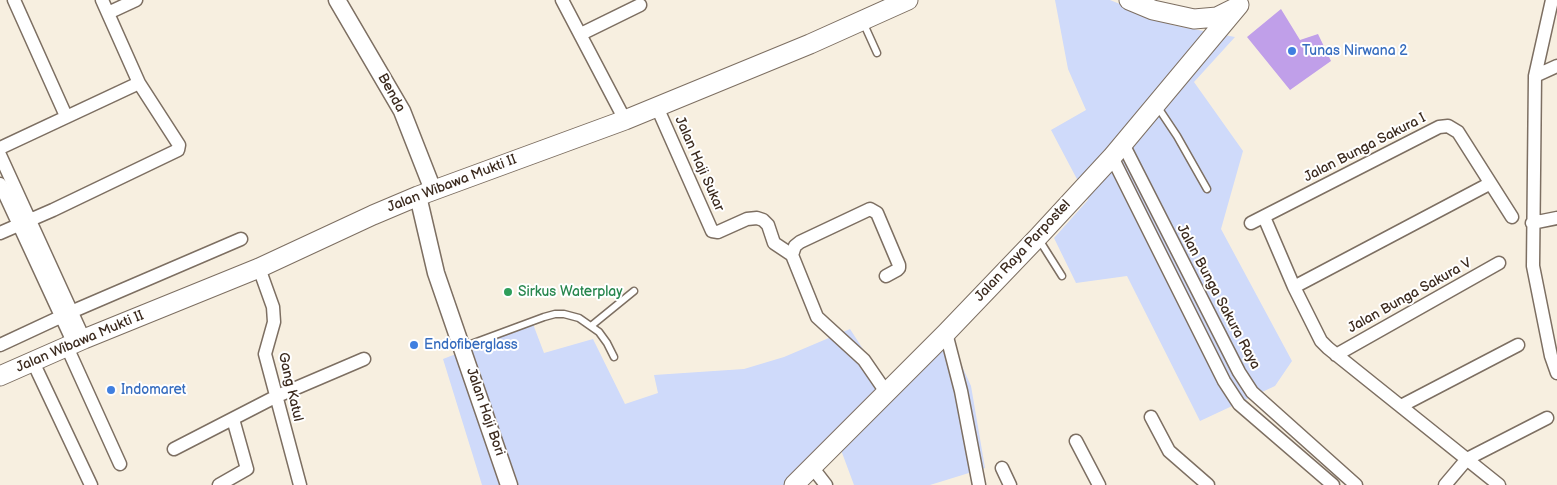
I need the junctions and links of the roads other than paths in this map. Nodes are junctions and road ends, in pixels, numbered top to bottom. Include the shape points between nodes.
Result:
1 (14, 0) edge
2 (102, 0) edge
3 (136, 0) edge
4 (337, 0) edge
5 (562, 0) edge
6 (908, 0) edge
7 (1128, 0) edge
8 (1552, 0) edge
9 (1244, 3) edge
10 (640, 5) dead end
11 (1152, 5) edge
12 (108, 12) junction
13 (863, 20) junction
14 (581, 34) junction
15 (877, 53) dead end
16 (1557, 66) edge
17 (1535, 76) junction
18 (138, 83) junction
19 (1156, 104) junction
20 (657, 107) junction
21 (66, 116) junction
22 (625, 120) junction
23 (0, 148) edge
24 (1117, 150) junction
25 (0, 155) edge
26 (0, 184) edge
27 (1490, 184) junction
28 (1206, 189) dead end
29 (426, 193) junction
30 (1264, 217) junction
31 (1512, 217) dead end
32 (1557, 218) edge
33 (24, 223) junction
34 (1251, 223) dead end
35 (1532, 223) junction
36 (0, 233) edge
37 (1038, 237) junction
38 (240, 239) dead end
39 (792, 254) junction
40 (1180, 259) junction
41 (1499, 263) dead end
42 (1167, 266) junction
43 (259, 268) junction
44 (886, 276) dead end
45 (1062, 276) dead end
46 (1294, 287) junction
47 (634, 290) dead end
48 (66, 314) junction
49 (591, 326) junction
50 (946, 333) junction
51 (75, 343) junction
52 (0, 345) edge
53 (1518, 345) dead end
54 (463, 347) junction
55 (1336, 355) junction
56 (614, 357) dead end
57 (364, 359) dead end
58 (33, 362) junction
59 (1238, 372) junction
60 (1557, 373) edge
61 (0, 376) edge
62 (1224, 381) junction
63 (886, 392) junction
64 (275, 397) junction
65 (1401, 406) junction
66 (1151, 417) dead end
67 (1547, 418) dead end
68 (232, 419) junction
69 (1076, 441) dead end
70 (174, 450) dead end
71 (1467, 459) junction
72 (120, 464) dead end
73 (812, 467) junction
74 (1002, 468) dead end
75 (1096, 484) edge
76 (91, 485) edge
77 (219, 485) edge
78 (300, 485) edge
79 (509, 485) edge
80 (794, 485) edge
81 (826, 485) edge
82 (979, 485) edge
83 (1010, 485) edge
84 (1208, 485) edge
85 (1333, 485) edge
86 (1356, 485) edge
87 (1445, 485) edge
88 (1499, 485) edge

1 - 21 street
2 - 12 street
3 - 12 street
4 - 29 street, Benda via 402,111
5 - 14 street
6 - 13 main road, Jalan Wibawa Mukti II
7 - 11 main road
8 - 17 street
9 - 11 main road via 1217,17 1194,19
9 - 19 main road, Jalan Raya Parpostel
10 - 14 street
12 - 18 street
13 - 15 lane
13 - 20 main road, Jalan Wibawa Mukti II
14 - 22 street
16 - 17 street
17 - 35 street
18 - 21 street
18 - 33 street via 179,145 178,150
19 - 24 main road, Jalan Raya Parpostel
19 - 28 lane
20 - 22 main road, Jalan Wibawa Mukti II
20 - 39 street, Jalan Haji Sukar via 712,231 718,232 757,218 768,225 774,243
21 - 23 street
22 - 29 main road, Jalan Wibawa Mukti II
24 - 37 main road, Jalan Raya Parpostel
24 - 40 street, Jalan Bunga Sakura Raya
24 - 42 street
25 - 33 street
26 - 33 street
27 - 30 street, Jalan Bunga Sakura I via 1458,132 1448,126 1439,127
27 - 31 street, Jalan Bunga Sakura I
27 - 46 street
29 - 43 main road, Jalan Wibawa Mukti II
29 - 54 street, Jalan Haji Bori via 436,273
30 - 34 street, Jalan Bunga Sakura I
30 - 46 street
32 - 35 street
33 - 36 street
33 - 48 street
35 - 60 street via 1532,266
37 - 45 lane
37 - 50 main road, Jalan Raya Parpostel
38 - 48 street
39 - 44 street via 800,242 870,209 877,213 899,265 897,270
39 - 63 street via 817,317 864,360
40 - 42 street
40 - 59 street, Jalan Bunga Sakura Raya
41 - 55 street, Jalan Bunga Sakura V
42 - 62 street
43 - 51 main road, Jalan Wibawa Mukti II
43 - 64 street, Gang Katul via 273,307 274,322 265,354
46 - 55 street via 1322,341
47 - 49 lane
48 - 51 street
48 - 52 street
49 - 54 lane via 571,315 555,314
49 - 56 lane via 599,332
50 - 63 main road, Jalan Raya Parpostel
50 - 82 street via 962,391
51 - 58 main road, Jalan Wibawa Mukti II
51 - 72 street
53 - 65 street
54 - 79 street, Jalan Haji Bori
55 - 65 street
57 - 64 street
58 - 61 main road, Jalan Wibawa Mukti II
58 - 76 street
59 - 62 street
59 - 86 street, Jalan Bunga Sakura Raya via 1252,392
62 - 85 street via 1239,404
63 - 73 main road, Jalan Raya Parpostel
64 - 68 street
64 - 78 street, Gang Katul
65 - 71 street
66 - 84 street via 1169,451
67 - 71 street
68 - 70 street
68 - 77 street via 247,469
69 - 75 street
71 - 87 street
71 - 88 street
73 - 80 main road, Jalan Raya Parpostel
73 - 81 street
74 - 83 street

